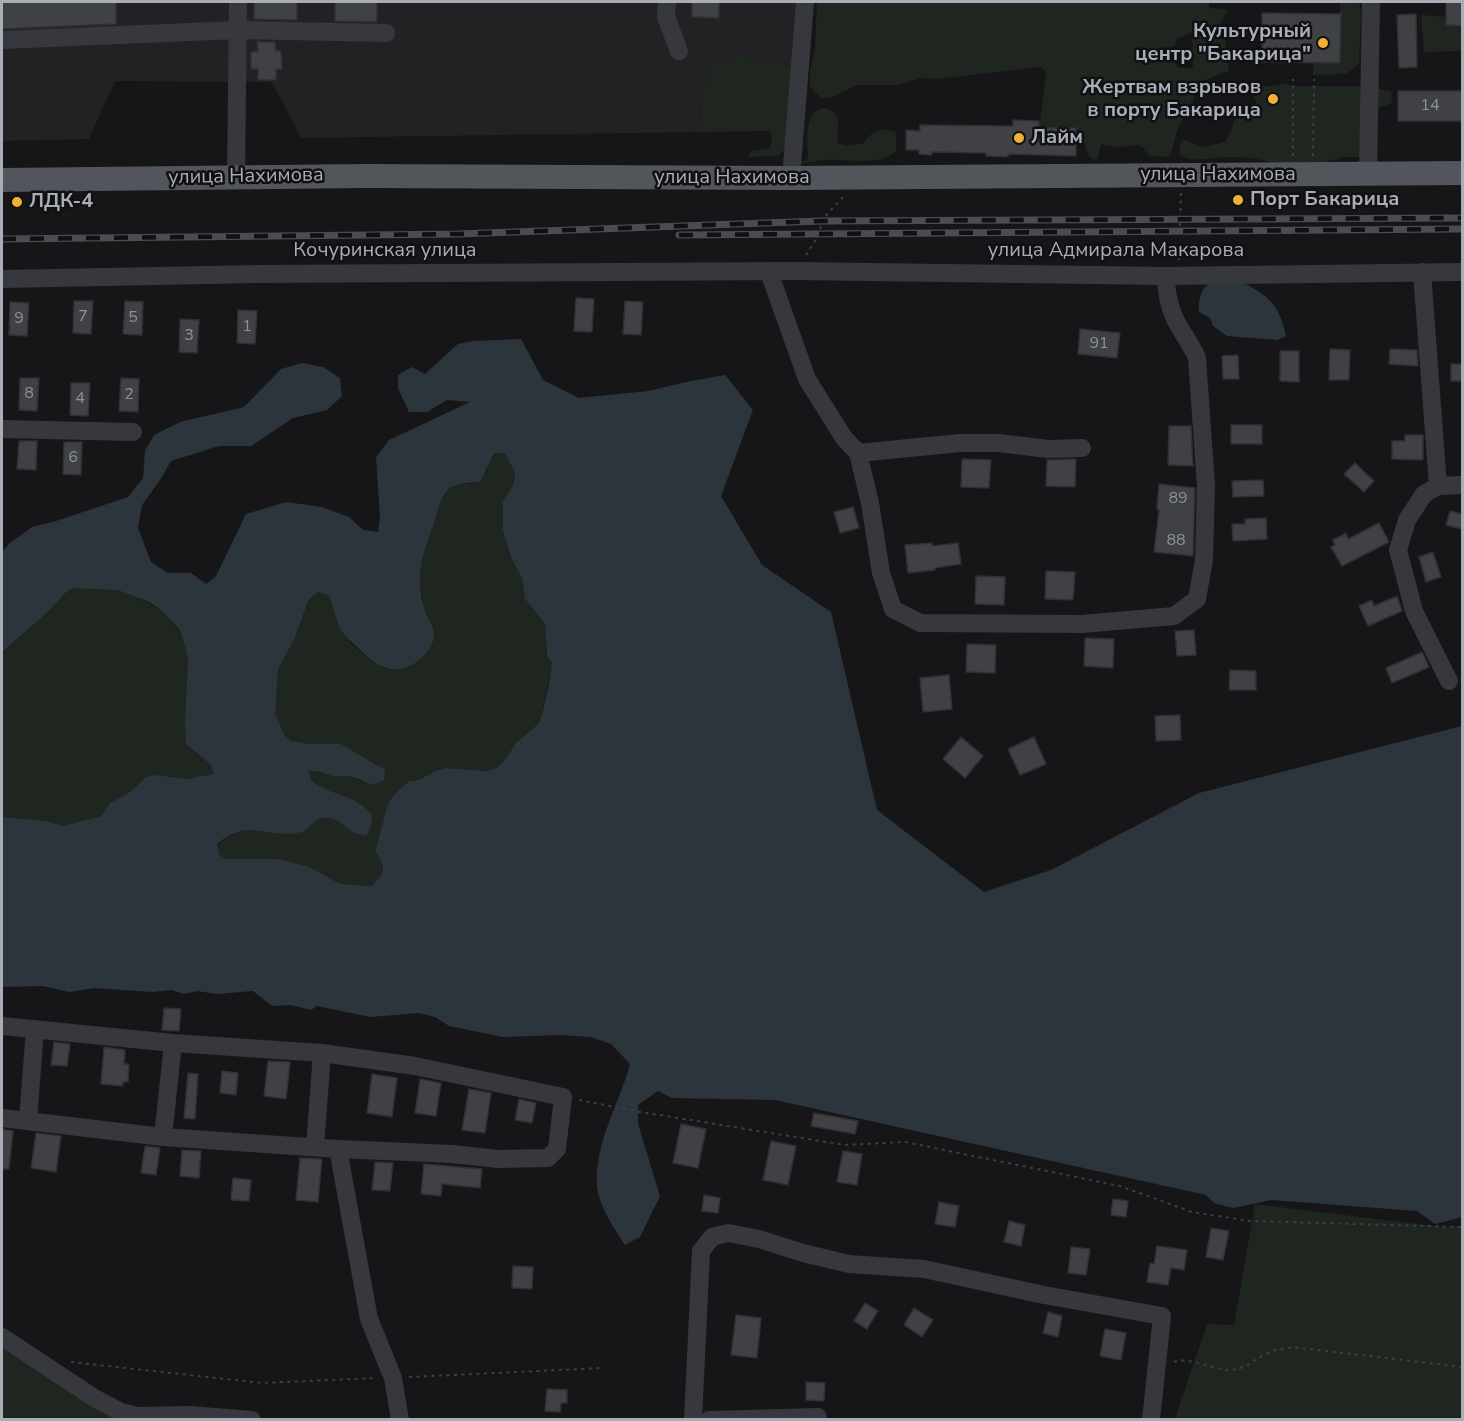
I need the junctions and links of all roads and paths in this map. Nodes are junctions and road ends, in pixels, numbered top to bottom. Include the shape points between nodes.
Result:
1 (238, 2) edge
2 (667, 2) edge
3 (805, 2) edge
4 (1371, 2) edge
5 (237, 30) junction
6 (386, 33) dead end
7 (2, 40) edge
8 (679, 51) dead end
9 (1293, 79) dead end
10 (1314, 79) dead end
11 (1293, 162) dead end
12 (1313, 162) dead end
13 (1462, 173) edge
14 (1368, 174) junction
15 (236, 177) junction
16 (791, 178) junction
17 (2, 180) edge
18 (845, 196) dead end
19 (1181, 205) dead end
20 (1180, 226) dead end
21 (1180, 248) dead end
22 (1179, 261) dead end
23 (795, 271) junction
24 (769, 272) junction
25 (1422, 272) junction
26 (1462, 272) edge
27 (1166, 276) junction
28 (2, 279) edge
29 (2, 429) edge
30 (133, 432) dead end
31 (1082, 448) dead end
32 (858, 453) junction
33 (1462, 485) edge
34 (1438, 486) junction
35 (1449, 681) dead end
36 (2, 1026) edge
37 (35, 1029) junction
38 (173, 1043) junction
39 (322, 1053) junction
40 (563, 1096) junction
41 (2, 1118) edge
42 (28, 1120) junction
43 (162, 1137) junction
44 (315, 1147) junction
45 (338, 1149) junction
46 (1462, 1227) edge
47 (2, 1337) edge
48 (69, 1362) dead end
49 (1462, 1367) edge
50 (601, 1368) dead end
51 (393, 1378) junction
52 (1155, 1379) junction
53 (818, 1417) dead end
54 (252, 1419) edge
55 (400, 1419) edge
56 (693, 1419) edge
57 (709, 1419) edge
58 (1151, 1419) edge

1 - 5 street
2 - 8 street via 666,16
3 - 16 street
4 - 14 street
5 - 6 street
5 - 7 street
5 - 15 street
9 - 11 path
10 - 12 path
13 - 14 main road, улица Нахимова
14 - 16 main road, улица Нахимова
15 - 16 main road, улица Нахимова
15 - 17 main road, улица Нахимова
18 - 23 path via 821,221 820,233
19 - 20 path
21 - 22 path
23 - 24 street, улица Адмирала Макарова
23 - 27 street, улица Адмирала Макарова
24 - 28 street, Кочуринская улица
24 - 32 street via 807,379 844,438
25 - 26 street, улица Адмирала Макарова
25 - 27 street, улица Адмирала Макарова
25 - 34 street
27 - 32 street via 1175,319 1197,358 1206,486 1204,560 1197,598 1174,616 1082,624 920,623 892,609 881,573
29 - 30 street
31 - 32 street via 960,443
33 - 34 street
34 - 35 street via 1425,494 1407,520 1398,550 1414,611
36 - 37 street
37 - 38 street
37 - 42 street
38 - 39 street
38 - 43 street
39 - 40 street via 414,1066
39 - 44 street
40 - 45 street via 557,1149 548,1158 498,1159
40 - 46 path via 845,1144 905,1142 1120,1186 1192,1212 1250,1221
41 - 42 street
42 - 43 street
43 - 44 street
44 - 45 street
45 - 51 street via 369,1319
47 - 54 street via 121,1412 137,1416
48 - 51 path via 262,1383
49 - 52 path via 1293,1347 1269,1352 1246,1367 1229,1370 1181,1359 1164,1365
50 - 51 path
51 - 55 street
52 - 56 street via 1162,1316 924,1269 849,1264 728,1233 712,1237 701,1251
52 - 58 street
53 - 57 street

